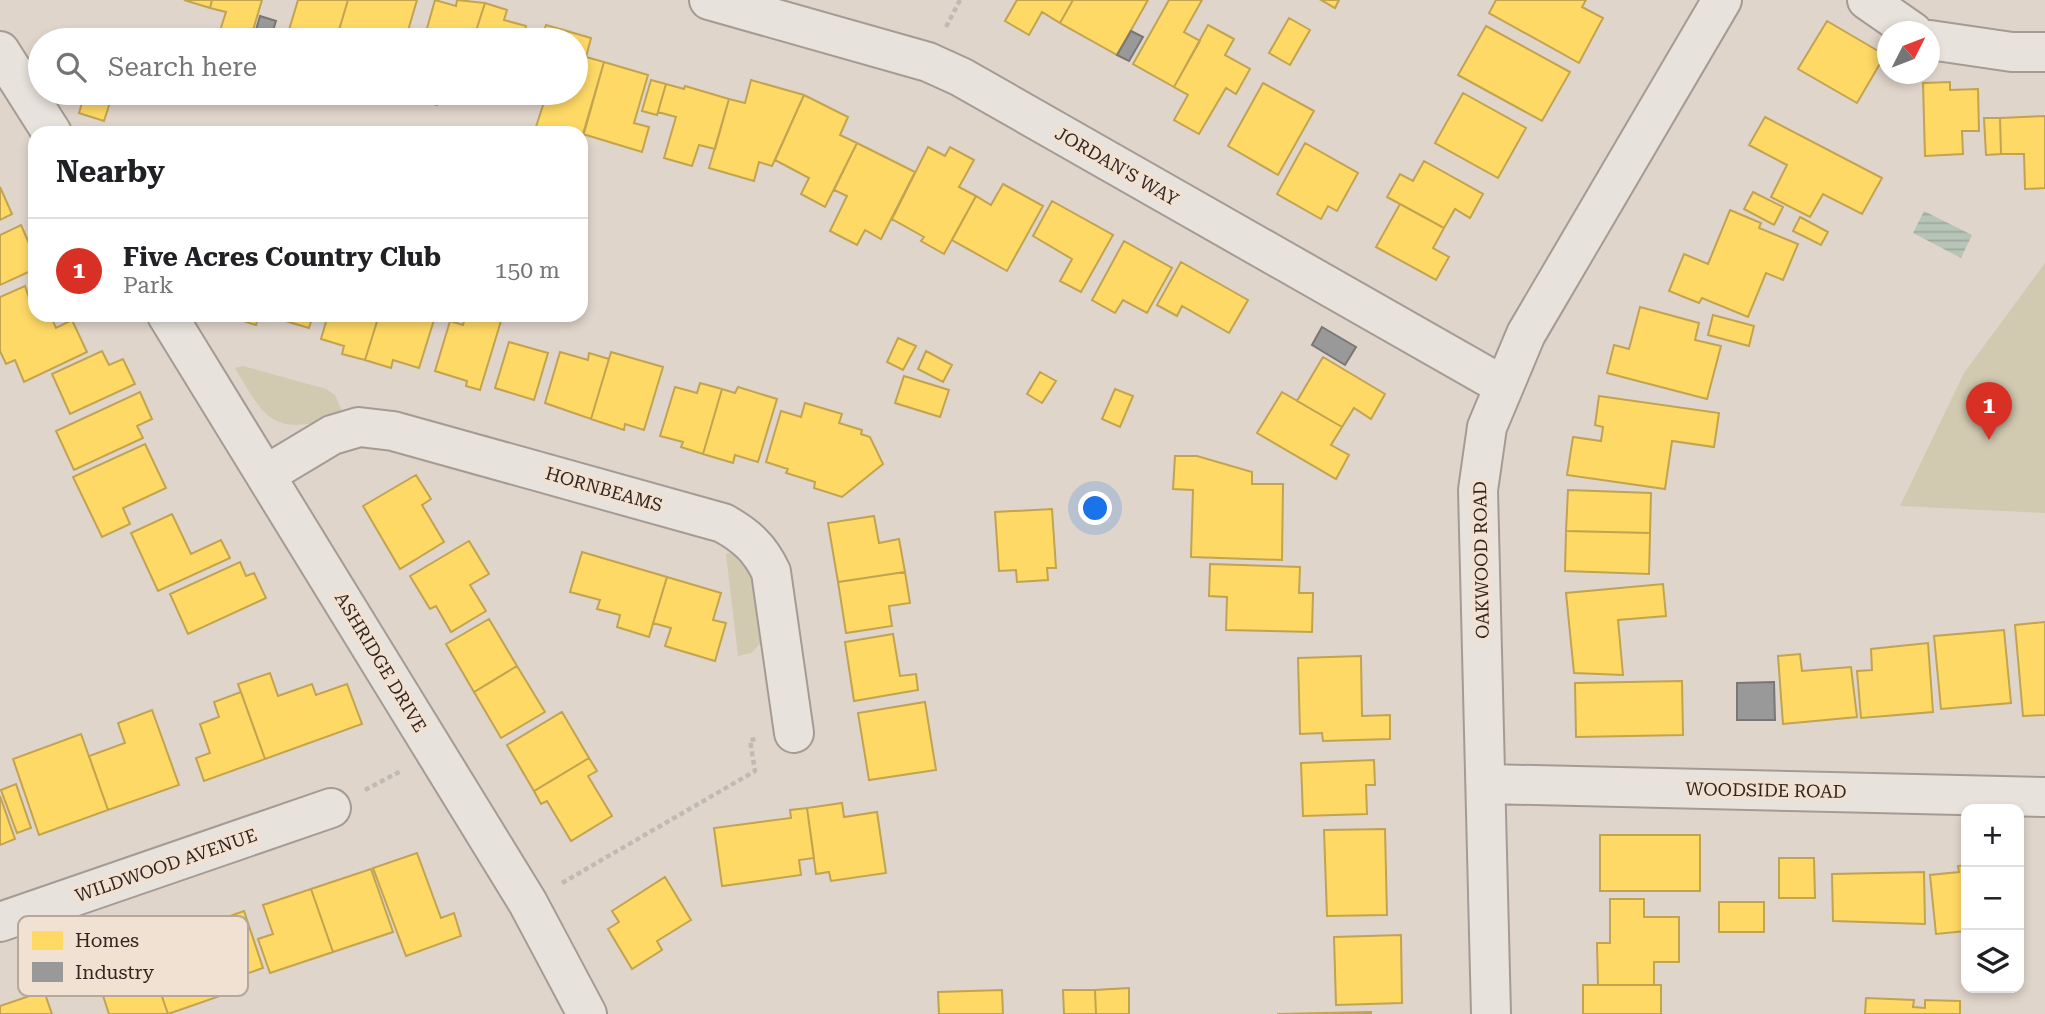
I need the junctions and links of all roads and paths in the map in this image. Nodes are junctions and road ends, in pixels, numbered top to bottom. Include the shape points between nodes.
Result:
1 (709, 0) edge
2 (1722, 0) edge
3 (1867, 0) edge
4 (1897, 21) edge
5 (1940, 41) edge
6 (0, 51) edge
7 (2045, 52) edge
8 (28, 95) edge
9 (34, 105) edge
10 (48, 126) edge
11 (171, 322) edge
12 (1502, 385) junction
13 (267, 474) junction
14 (794, 733) joint
15 (436, 753) junction
16 (1487, 785) junction
17 (2045, 797) edge
18 (331, 807) joint
19 (528, 903) junction
20 (0, 922) edge
21 (587, 1014) edge
22 (1491, 1014) edge

1 - 12 street, JORDAN'S WAY via 928,62 961,77
2 - 12 street, OAKWOOD ROAD via 1526,334
3 - 4 street
5 - 7 street
6 - 8 street
9 - 10 street
11 - 13 street, ASHRIDGE DRIVE
12 - 16 street, OAKWOOD ROAD via 1487,427 1478,490
13 - 14 street, HORNBEAMS via 332,435 359,426 393,431 723,523 764,555 771,572
13 - 15 street, ASHRIDGE DRIVE
14 - 19 path via 750,740 755,771
15 - 18 path
15 - 19 street, ASHRIDGE DRIVE
16 - 17 street, WOODSIDE ROAD
16 - 22 street, OAKWOOD ROAD
18 - 20 street, WILDWOOD AVENUE
19 - 21 street, ASHRIDGE DRIVE

